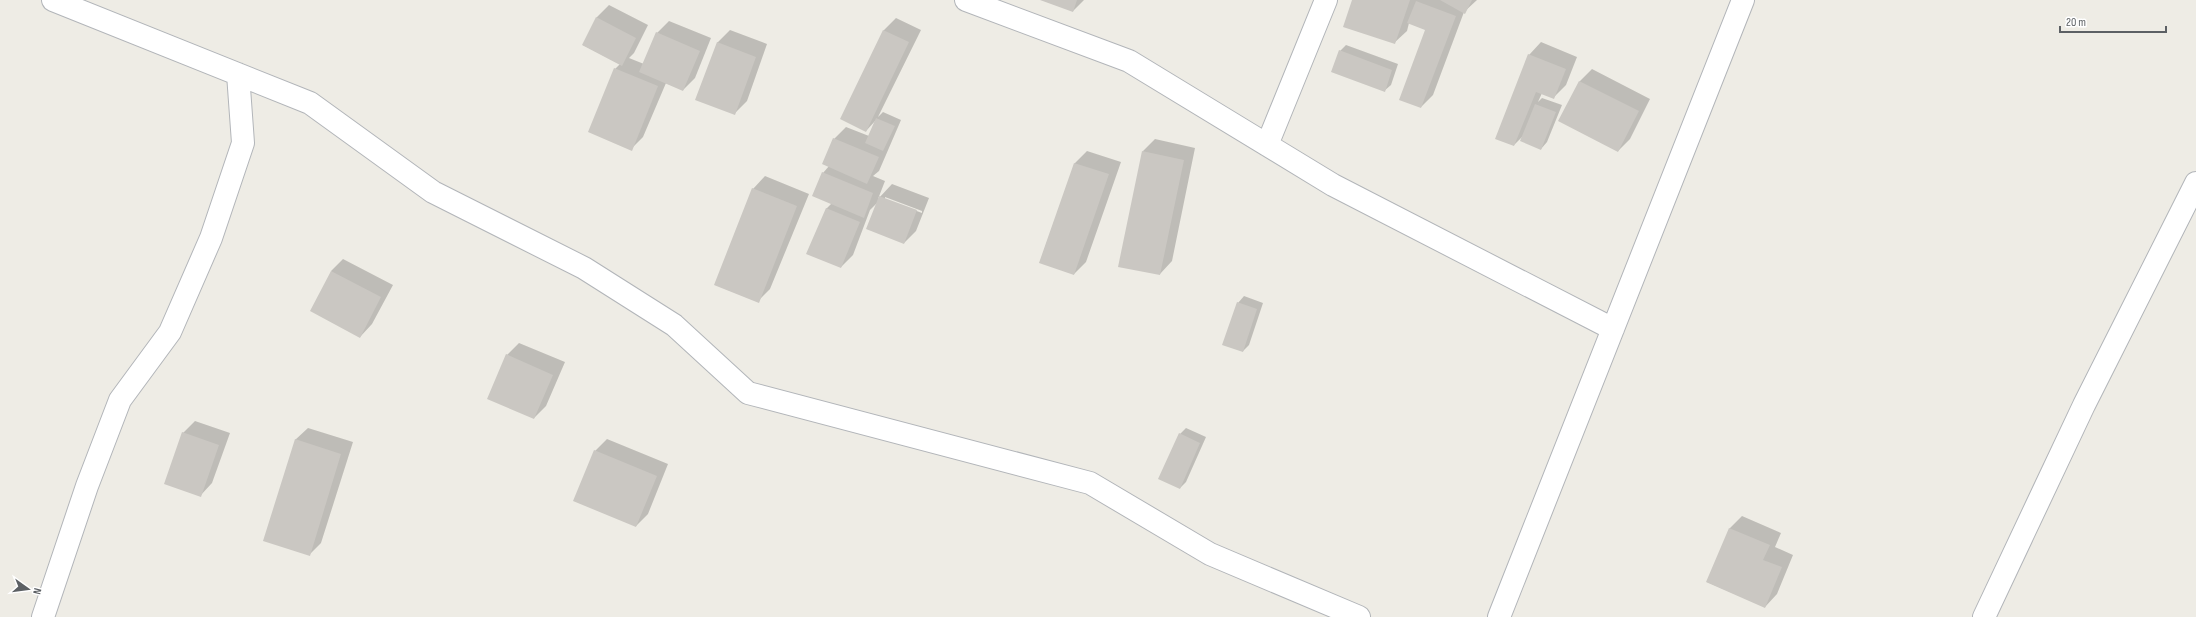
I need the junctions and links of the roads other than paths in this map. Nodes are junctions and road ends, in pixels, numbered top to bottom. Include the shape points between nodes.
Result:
1 (53, 0) edge
2 (966, 0) edge
3 (1326, 0) edge
4 (1743, 0) edge
5 (238, 74) junction
6 (1267, 145) junction
7 (2196, 183) edge
8 (1613, 330) junction
9 (43, 617) edge
10 (1358, 617) edge
11 (1499, 617) edge
12 (1984, 617) edge

1 - 5 street
2 - 6 street via 1129,61
3 - 6 street
4 - 8 street
5 - 9 street via 243,143 211,238 170,332 120,400 87,486
5 - 10 street via 310,103 433,192 584,268 674,325 748,394 1090,483 1210,554
6 - 8 street via 1333,185
7 - 12 street via 2084,405
8 - 11 street

